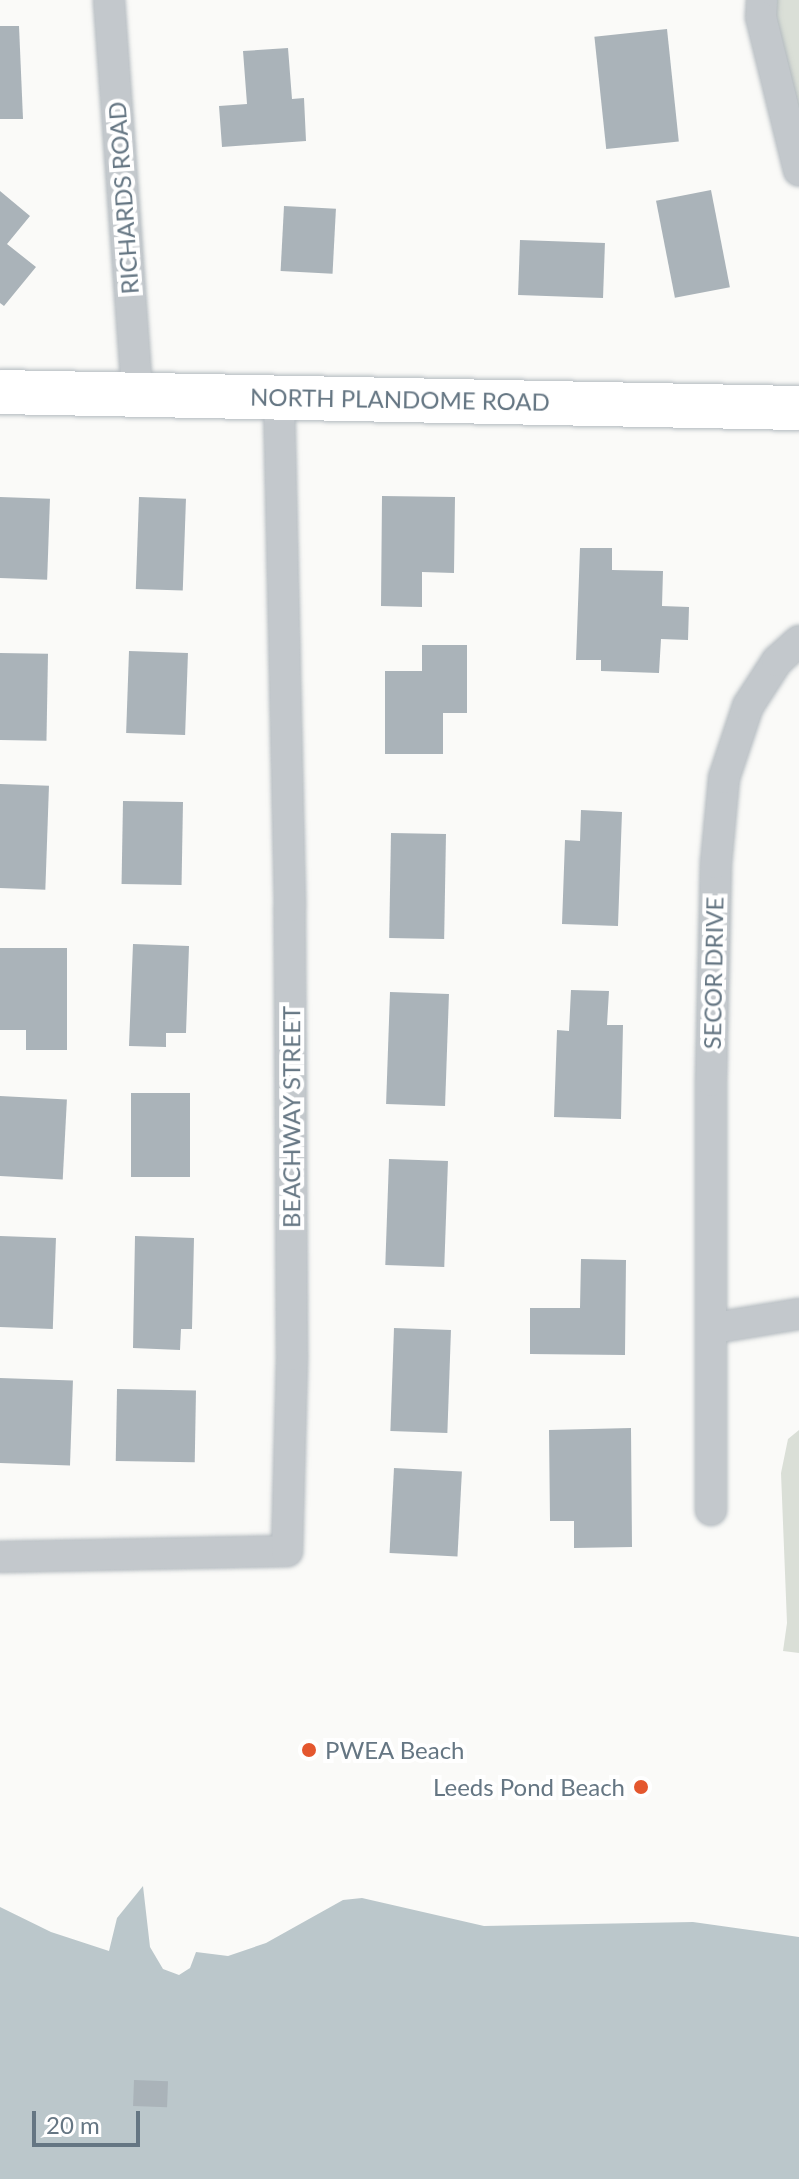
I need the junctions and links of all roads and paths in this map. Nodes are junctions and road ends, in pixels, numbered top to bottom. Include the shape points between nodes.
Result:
1 (109, 0) edge
2 (762, 0) edge
3 (797, 157) edge
4 (0, 392) edge
5 (137, 395) junction
6 (279, 397) junction
7 (799, 408) edge
8 (799, 641) edge
9 (799, 1314) edge
10 (714, 1328) junction
11 (711, 1510) dead end
12 (0, 1557) edge

1 - 5 street, RICHARDS ROAD
2 - 3 street via 761,17
4 - 5 main road, NORTH PLANDOME ROAD
5 - 6 main road, NORTH PLANDOME ROAD
6 - 7 main road, NORTH PLANDOME ROAD
6 - 12 street, BEACHWAY STREET via 290,906 292,1355 287,1551
8 - 10 street, SECOR DRIVE via 777,661 748,706 724,778 716,863 711,1081
9 - 10 street
10 - 11 street, SECOR DRIVE

